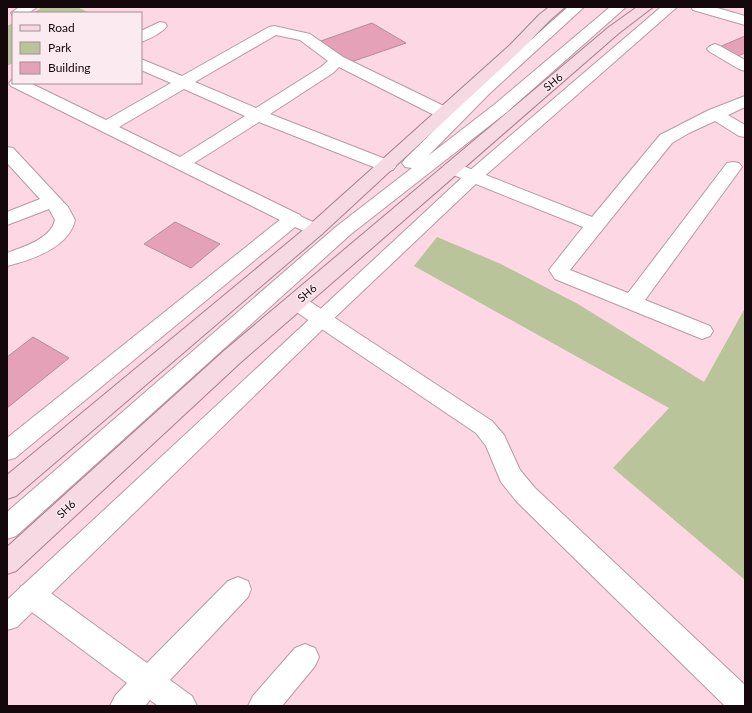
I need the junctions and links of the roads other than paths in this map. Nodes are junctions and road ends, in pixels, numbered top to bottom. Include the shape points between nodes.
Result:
1 (30, 7) edge
2 (558, 7) edge
3 (577, 7) edge
4 (619, 7) edge
5 (646, 7) edge
6 (670, 7) edge
7 (698, 7) edge
8 (20, 12) edge
9 (745, 21) edge
10 (160, 26) dead end
11 (142, 36) edge
12 (715, 49) dead end
13 (338, 60) junction
14 (142, 64) edge
15 (745, 66) edge
16 (184, 81) junction
17 (19, 84) edge
18 (56, 84) edge
19 (39, 94) junction
20 (745, 101) edge
21 (444, 113) junction
22 (715, 114) junction
23 (257, 115) junction
24 (106, 127) junction
25 (745, 132) edge
26 (7, 152) edge
27 (181, 164) junction
28 (387, 166) junction
29 (733, 167) dead end
30 (452, 168) junction
31 (474, 176) junction
32 (51, 200) junction
33 (7, 219) edge
34 (293, 219) junction
35 (595, 224) junction
36 (315, 230) junction
37 (344, 230) junction
38 (7, 260) edge
39 (296, 302) junction
40 (632, 303) junction
41 (321, 319) junction
42 (702, 331) dead end
43 (7, 451) edge
44 (7, 489) edge
45 (7, 528) edge
46 (7, 563) edge
47 (238, 589) dead end
48 (31, 595) junction
49 (7, 618) edge
50 (305, 657) dead end
51 (149, 681) junction
52 (733, 702) edge
53 (125, 706) edge
54 (182, 706) edge
55 (263, 706) edge

1 - 8 street
2 - 21 main road
3 - 37 street via 484,90
4 - 37 street via 501,108
5 - 30 main road, SH6 via 614,30
6 - 31 street
7 - 9 street
10 - 11 street
12 - 15 street
13 - 16 street via 305,37 274,30
13 - 21 street
13 - 23 street via 327,70
14 - 16 street
16 - 23 street
16 - 24 street
17 - 19 street
18 - 19 street
19 - 24 street
20 - 22 street
21 - 28 main road
22 - 25 street
22 - 35 street via 683,128 666,139
23 - 27 street
23 - 28 street
24 - 27 street
26 - 32 street
27 - 34 street
28 - 36 main road
29 - 40 street
30 - 31 street
30 - 39 main road, SH6
31 - 35 street
31 - 41 street
32 - 33 street
32 - 38 street via 65,220 63,229 46,243
34 - 36 street
34 - 43 street
35 - 40 street via 560,267 559,272
36 - 44 main road
37 - 45 street
39 - 41 street
39 - 46 main road, SH6 via 233,356
40 - 42 street
41 - 48 street
41 - 52 street via 484,427 496,442 510,475 522,490
47 - 51 street
48 - 49 street
48 - 51 street
50 - 55 street
51 - 53 street
51 - 54 street

